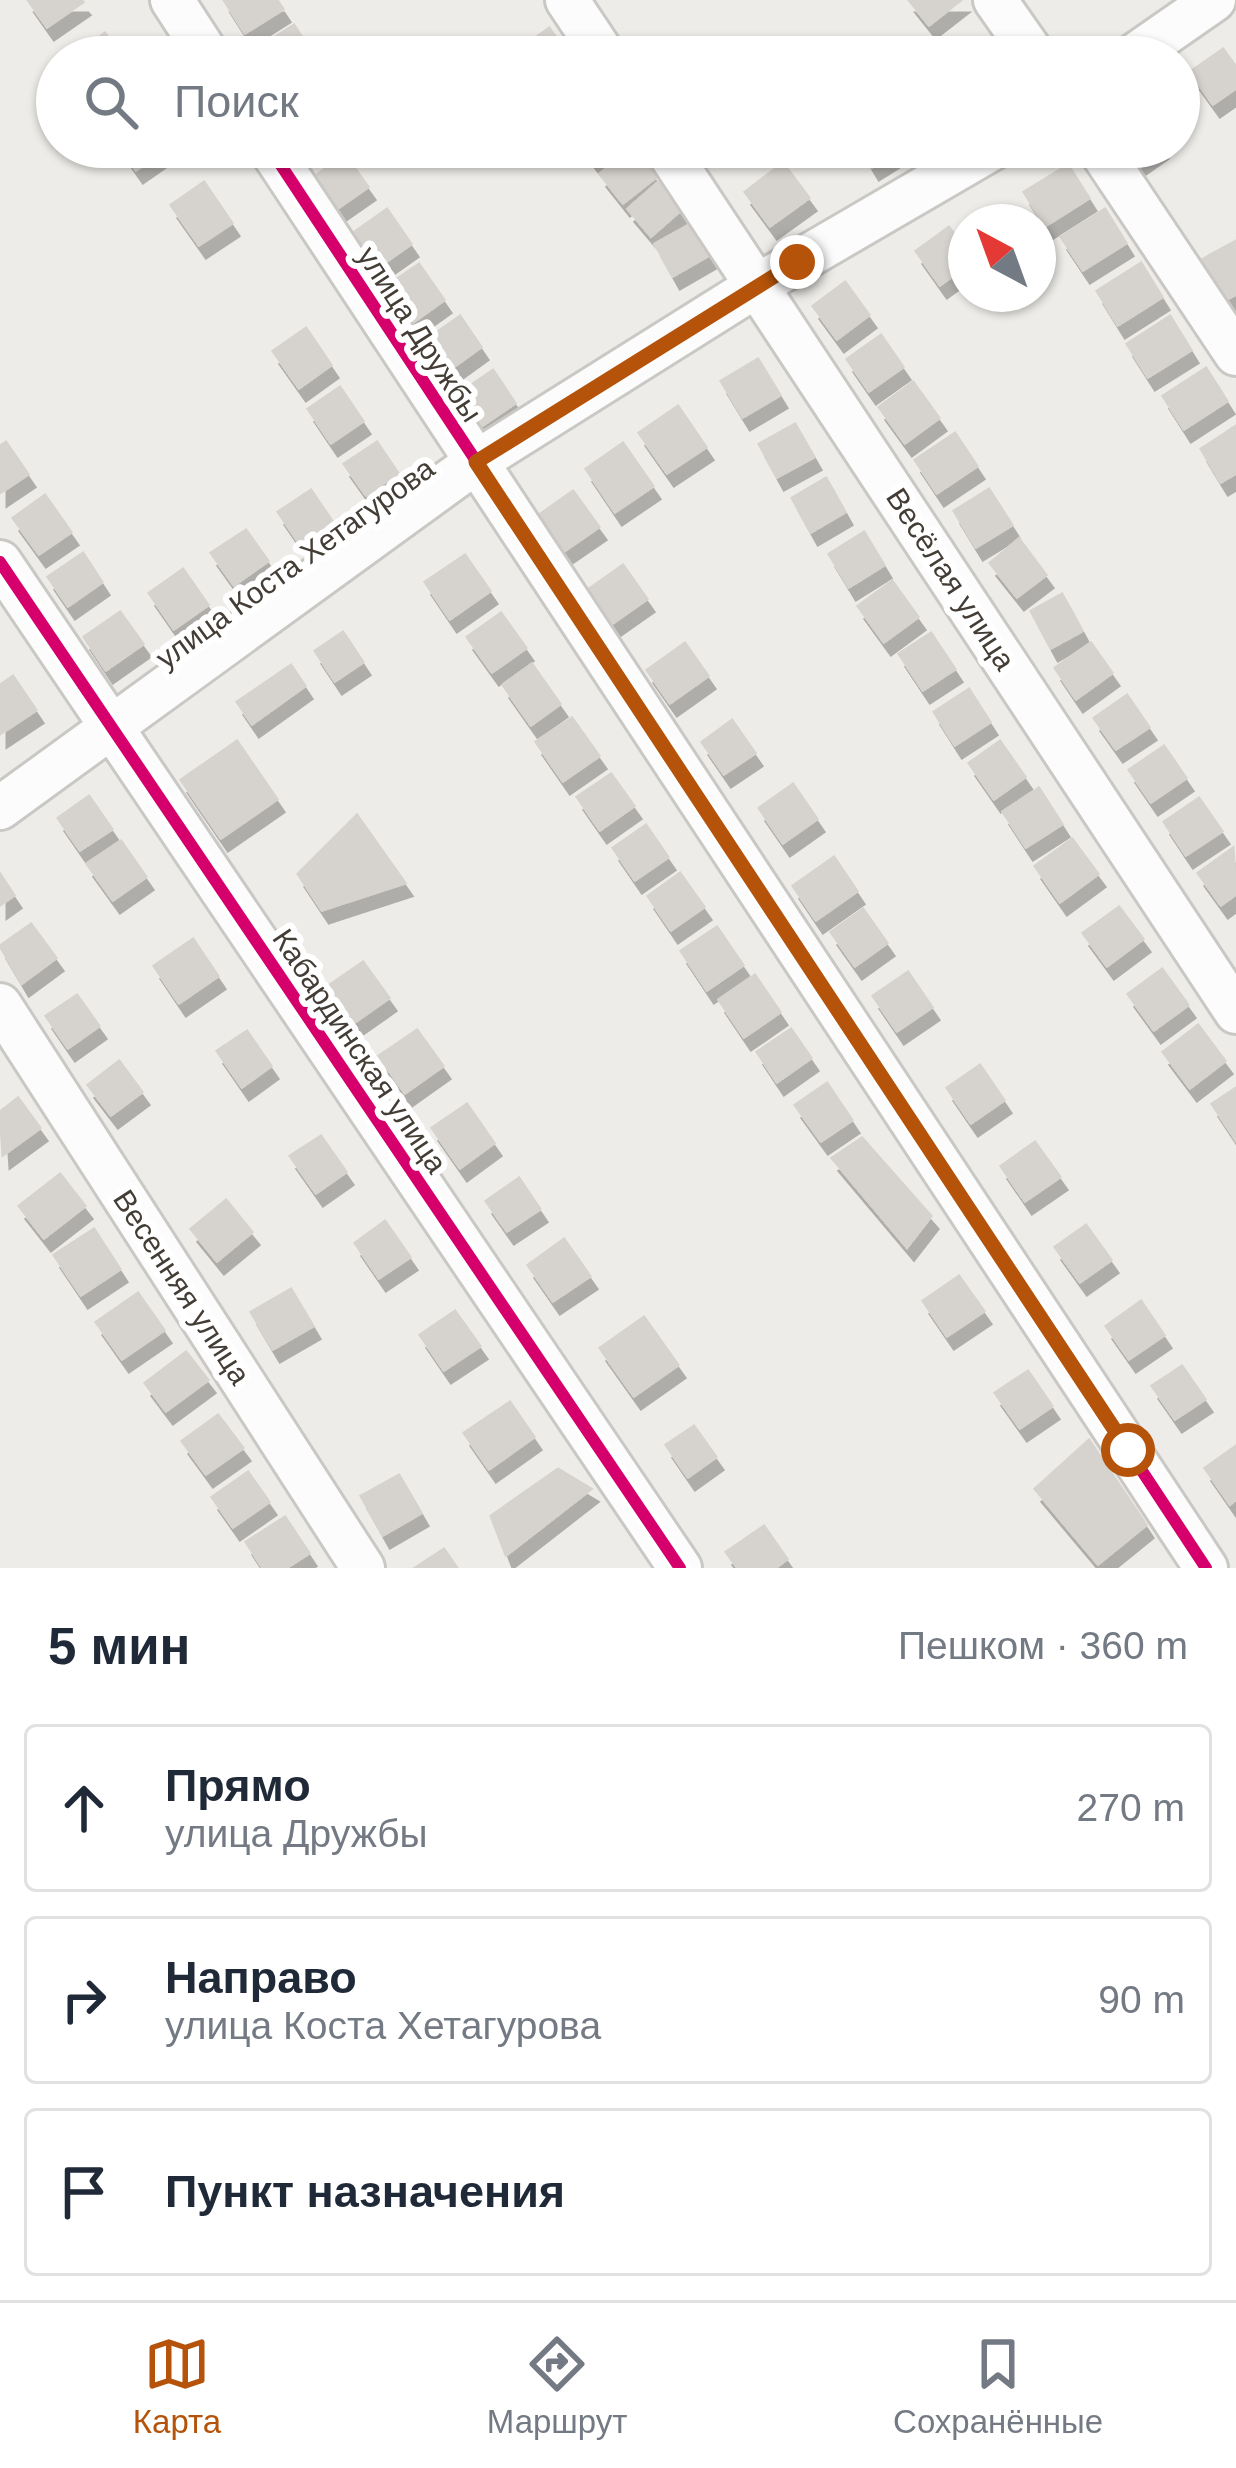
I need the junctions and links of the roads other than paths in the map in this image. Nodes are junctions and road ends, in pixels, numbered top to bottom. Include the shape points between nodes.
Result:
1 (172, 0) edge
2 (567, 0) edge
3 (995, 0) edge
4 (1214, 0) edge
5 (195, 36) edge
6 (591, 36) edge
7 (1020, 36) edge
8 (1162, 36) edge
9 (282, 168) edge
10 (679, 168) edge
11 (959, 168) edge
12 (1112, 168) edge
13 (758, 285) junction
14 (1236, 354) edge
15 (476, 462) junction
16 (0, 562) edge
17 (111, 725) junction
18 (0, 808) edge
19 (0, 1005) edge
20 (1236, 1012) edge
21 (1236, 1555) edge
22 (363, 1568) edge
23 (680, 1568) edge
24 (1206, 1568) edge
25 (1215, 1568) edge

1 - 5 street
2 - 6 street
3 - 7 street
4 - 8 street
9 - 15 street, улица Дружбы
10 - 13 street, Весёлая улица
11 - 13 street, улица Коста Хетагурова
12 - 14 street
13 - 15 street, улица Коста Хетагурова
13 - 20 street, Весёлая улица
15 - 17 street, улица Коста Хетагурова
15 - 24 street, улица Дружбы
16 - 17 street, Кабардинская улица
17 - 18 street, улица Коста Хетагурова
17 - 23 street, Кабардинская улица
19 - 22 street, Весенняя улица
21 - 25 street

